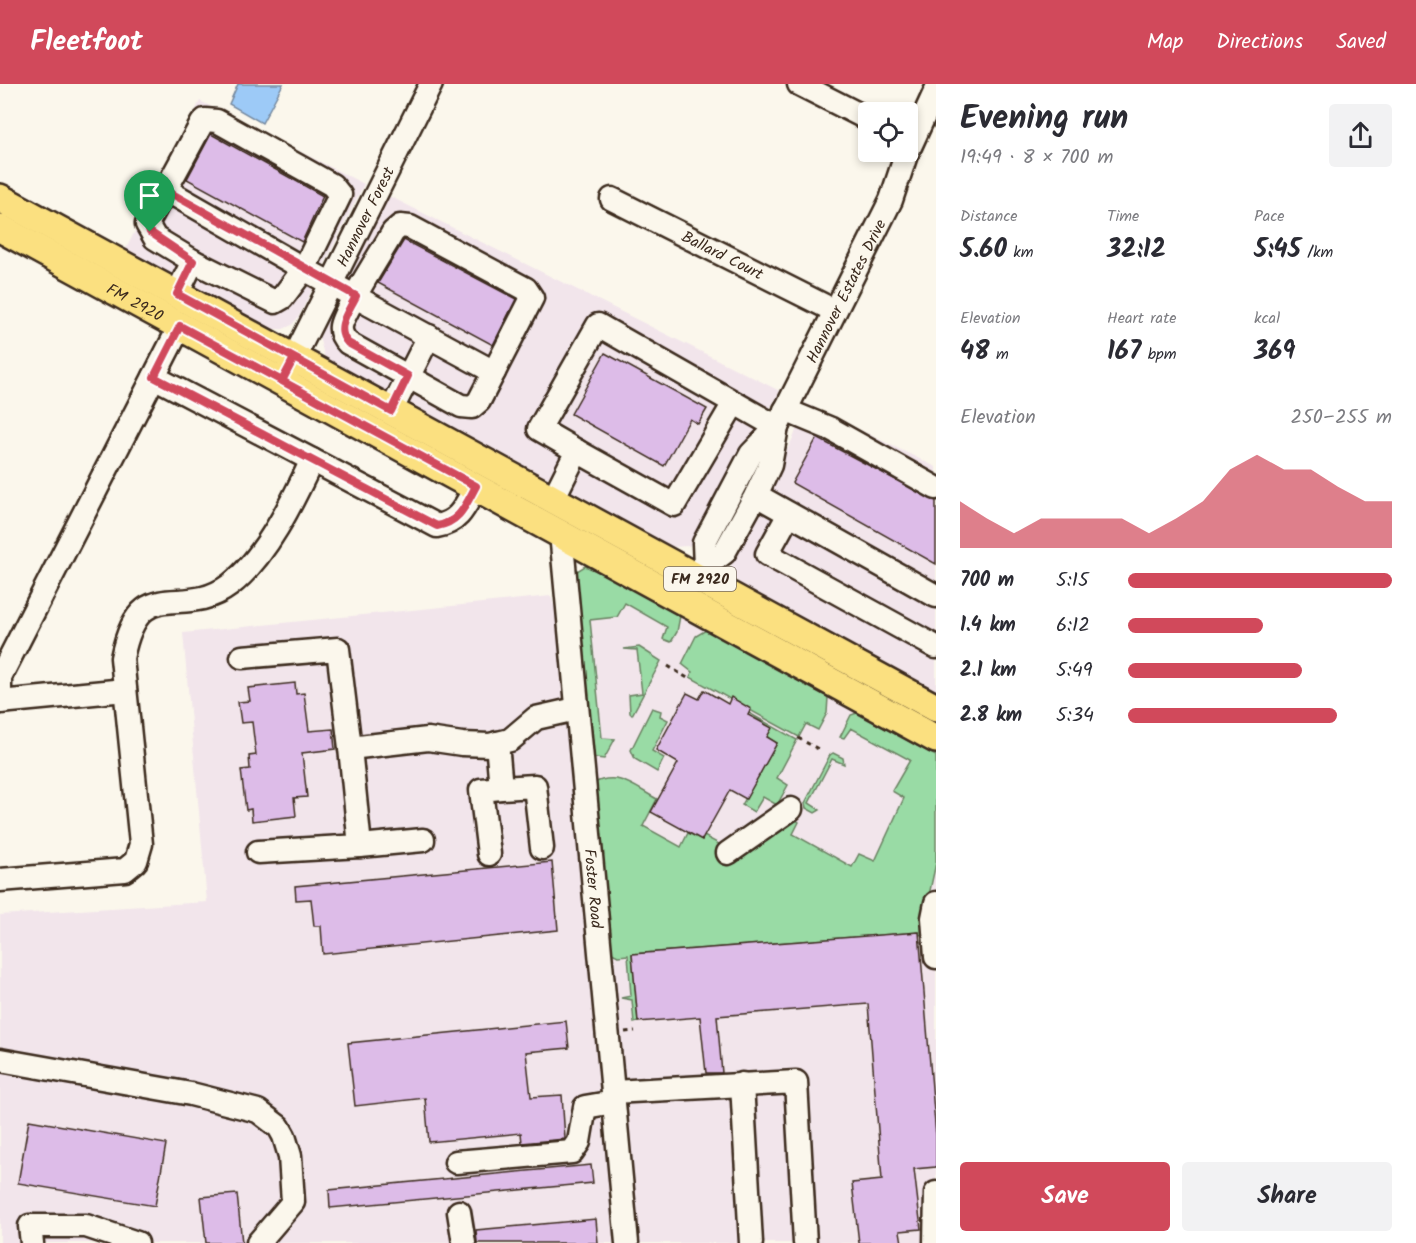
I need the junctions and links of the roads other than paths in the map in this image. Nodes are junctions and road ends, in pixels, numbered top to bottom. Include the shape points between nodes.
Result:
1 (431, 84) edge
2 (799, 84) edge
3 (936, 90) edge
4 (858, 113) edge
5 (918, 125) edge
6 (903, 162) edge
7 (165, 190) junction
8 (0, 198) edge
9 (612, 199) dead end
10 (0, 228) edge
11 (193, 261) junction
12 (304, 268) junction
13 (331, 283) junction
14 (177, 294) junction
15 (356, 296) junction
16 (835, 311) junction
17 (180, 326) junction
18 (429, 336) junction
19 (288, 369) junction
20 (494, 372) junction
21 (408, 376) junction
22 (154, 377) junction
23 (734, 403) junction
24 (391, 411) junction
25 (781, 419) junction
26 (577, 451) junction
27 (312, 460) junction
28 (476, 486) junction
29 (936, 488) edge
30 (756, 495) junction
31 (553, 499) junction
32 (789, 514) junction
33 (561, 533) junction
34 (703, 573) junction
35 (936, 596) edge
36 (936, 647) edge
37 (242, 657) dead end
38 (125, 690) junction
39 (0, 702) edge
40 (936, 708) edge
41 (576, 709) junction
42 (936, 739) edge
43 (497, 743) junction
44 (350, 748) junction
45 (501, 788) junction
46 (791, 809) dead end
47 (423, 840) dead end
48 (360, 846) junction
49 (542, 848) dead end
50 (258, 852) dead end
51 (728, 853) dead end
52 (489, 854) dead end
53 (0, 880) edge
54 (936, 903) edge
55 (936, 957) edge
56 (0, 1060) edge
57 (742, 1084) junction
58 (613, 1097) junction
59 (456, 1162) dead end
60 (936, 1194) edge
61 (459, 1212) dead end
62 (87, 1235) edge
63 (32, 1243) edge
64 (137, 1243) edge
65 (258, 1243) edge
66 (464, 1243) edge
67 (627, 1243) edge
68 (751, 1243) edge
69 (805, 1243) edge
70 (935, 1243) edge

1 - 13 street, Hannover Forest
2 - 4 street
3 - 5 street, Hannover Estates Drive
6 - 16 street, Hannover Estates Drive via 891,200
7 - 11 street via 148,228 155,238
7 - 12 street
7 - 12 street via 202,123 210,120 332,185 340,195 338,202
8 - 14 main road, FM 2920 / FM 2920
9 - 16 street, Ballard Court
10 - 17 main road, FM 2920 / FM 2920
11 - 12 street via 275,302
11 - 14 street
12 - 13 street
13 - 15 street
13 - 19 street, Hannover Forest
14 - 19 main road, FM 2920 / FM 2920
15 - 18 street
15 - 20 street via 400,226 410,227 526,289 532,298 530,308
15 - 21 street via 341,326 343,338
16 - 25 street, Hannover Estates Drive
17 - 19 main road, FM 2920 / FM 2920
17 - 22 street
18 - 20 street
18 - 21 street
19 - 24 main road, FM 2920 / FM 2920
19 - 28 main road, FM 2920 / FM 2920
20 - 21 street via 472,407 461,406
21 - 24 street
22 - 27 street
22 - 39 street via 0,677
23 - 25 street
23 - 26 street via 674,505
23 - 26 street via 598,325 539,429
24 - 31 main road, FM 2920 / FM 2920
25 - 29 street via 831,429
25 - 30 street, Hannover Estates Drive via 770,465
25 - 34 street, Hannover Estates Drive via 751,454 704,543
26 - 31 street
27 - 28 street via 437,526 450,524 460,516
27 - 38 street via 278,525 231,584 214,595 148,604 135,618 122,658
28 - 33 main road, FM 2920 / FM 2920
30 - 32 street
30 - 34 street, Hannover Estates Drive via 724,553
31 - 34 main road, FM 2920 / FM 2920
32 - 35 street
32 - 36 street via 766,554
33 - 41 street, Foster Road
33 - 42 main road, FM 2920 / FM 2920
34 - 40 main road, FM 2920 / FM 2920
37 - 44 street via 338,649
38 - 39 street
38 - 53 street via 141,844 136,861 125,870
41 - 43 street via 536,718 510,740
41 - 58 street, Foster Road
43 - 44 street via 462,744 428,739
43 - 45 street
44 - 48 street
45 - 49 street via 535,786
45 - 52 street via 481,790
46 - 51 street
47 - 48 street
48 - 50 street
54 - 55 street
56 - 65 street via 214,1099 247,1107 270,1119 284,1136 294,1190 290,1208
57 - 58 street
57 - 68 street
57 - 69 street via 796,1082
58 - 59 street via 585,1107 579,1142 572,1152
58 - 67 street, Foster Road
60 - 70 street
61 - 66 street
62 - 63 street via 30,1226
62 - 64 street

